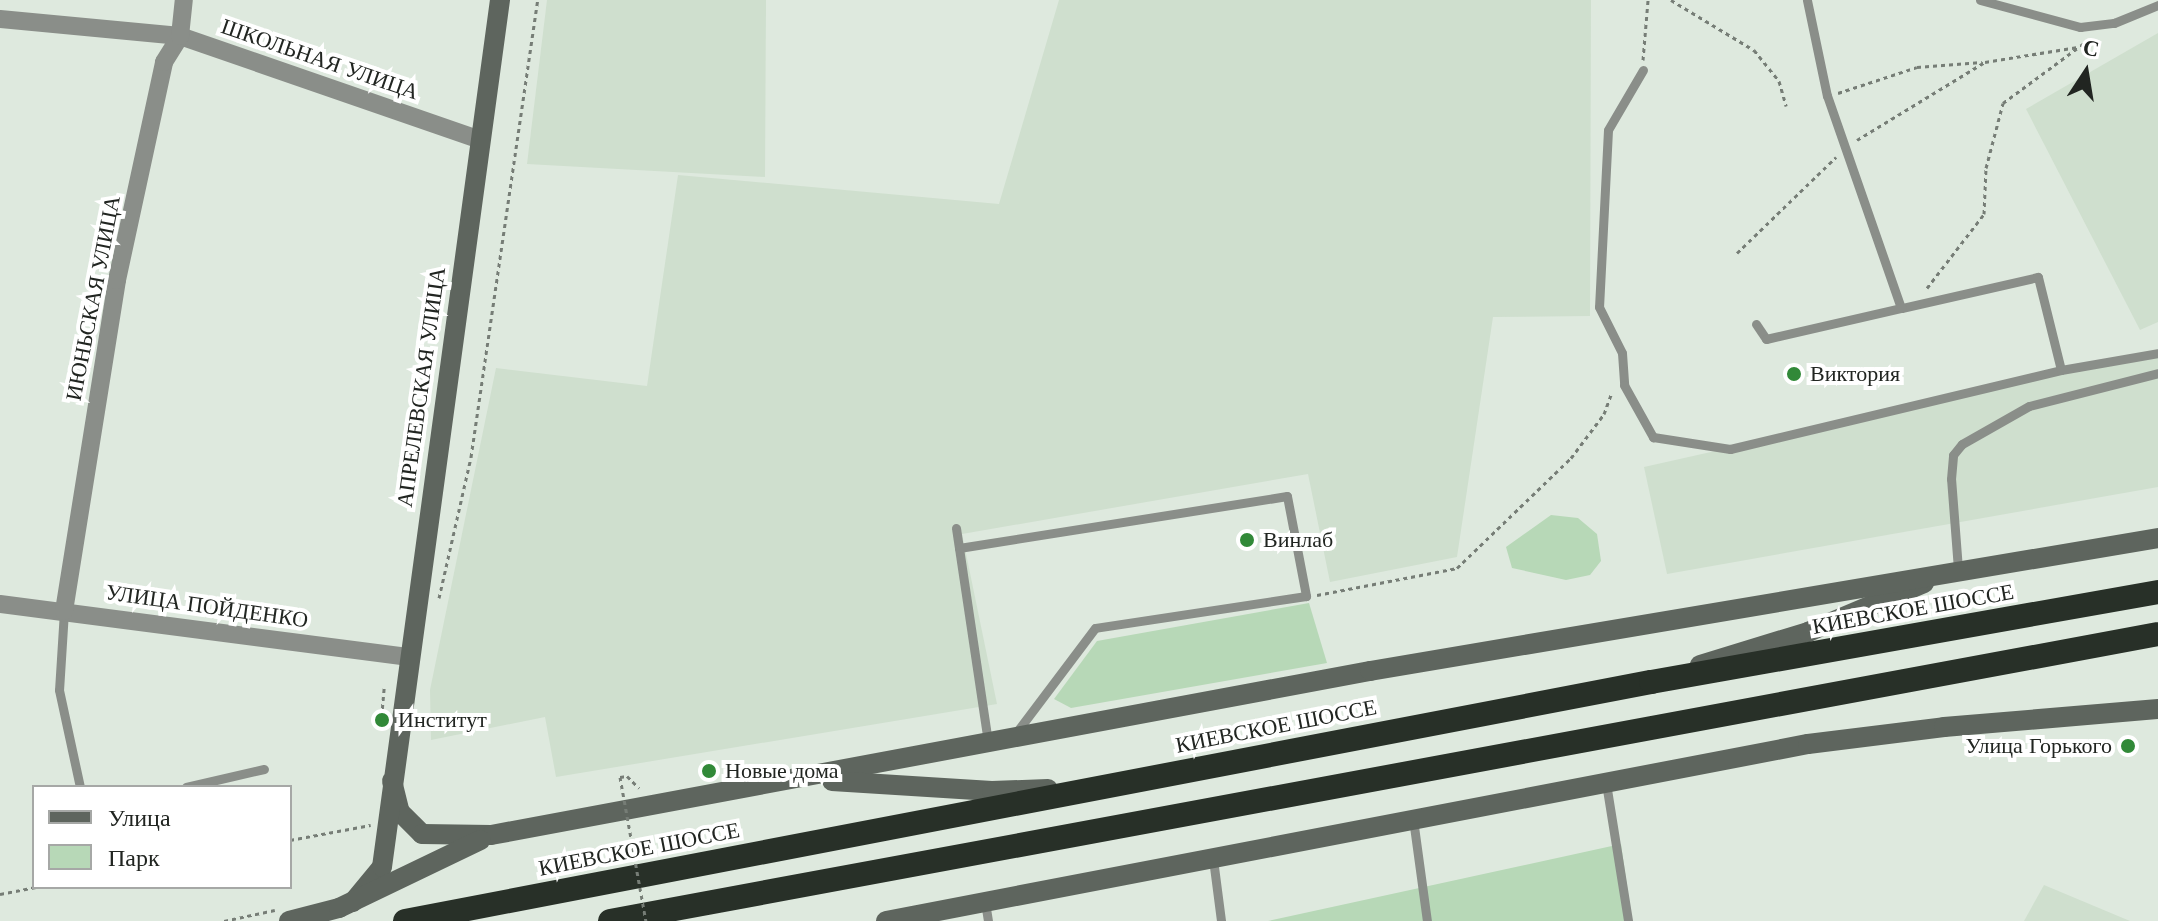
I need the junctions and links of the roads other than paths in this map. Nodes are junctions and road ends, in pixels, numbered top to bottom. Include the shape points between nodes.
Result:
1 (184, 0) edge
2 (500, 0) edge
3 (1807, 0) edge
4 (1980, 0) edge
5 (2158, 5) edge
6 (0, 19) edge
7 (180, 36) junction
8 (1643, 70) road end
9 (480, 140) junction
10 (1901, 308) junction
11 (1756, 324) dead end
12 (2158, 353) edge
13 (2061, 370) junction
14 (2158, 373) edge
15 (956, 528) dead end
16 (2158, 538) edge
17 (959, 548) junction
18 (1958, 569) junction
19 (2158, 592) edge
20 (0, 604) edge
21 (64, 611) junction
22 (2158, 634) edge
23 (408, 657) junction
24 (1651, 682) junction
25 (2158, 709) edge
26 (997, 742) junction
27 (264, 769) dead end
28 (392, 781) junction
29 (1606, 783) junction
30 (80, 785) edge
31 (195, 785) edge
32 (746, 786) junction
33 (1100, 786) junction
34 (1413, 819) junction
35 (491, 835) junction
36 (1213, 859) junction
37 (353, 902) junction
38 (986, 912) edge
39 (289, 914) edge
40 (405, 921) edge
41 (610, 921) edge
42 (886, 921) edge
43 (1221, 921) edge
44 (1427, 921) edge
45 (1628, 921) edge

1 - 7 street, ИЮНЬСКАЯ УЛИЦА
2 - 9 main road, АПРЕЛЕВСКАЯ УЛИЦА
3 - 10 lane via 1827,96
4 - 5 lane via 2080,27 2114,23
6 - 7 street, ШКОЛЬНАЯ УЛИЦА
7 - 9 street, ШКОЛЬНАЯ УЛИЦА
7 - 21 street, ИЮНЬСКАЯ УЛИЦА via 164,62 117,280
8 - 13 lane via 1608,130 1599,307 1622,353 1624,385 1653,437 1730,449
9 - 23 main road, АПРЕЛЕВСКАЯ УЛИЦА
10 - 11 lane via 1766,339
10 - 13 lane via 2038,277
12 - 13 lane
14 - 18 lane via 2029,406 1962,444 1953,455 1951,479
15 - 17 lane
16 - 18 main road
17 - 26 lane
17 - 26 lane via 1287,496 1306,596 1095,628
18 - 24 main road via 1808,632
18 - 26 main road
19 - 24 highway, КИЕВСКОЕ ШОССЕ
20 - 21 street, УЛИЦА ПОЙДЕНКО
21 - 23 street, УЛИЦА ПОЙДЕНКО
21 - 30 lane via 59,690
22 - 41 highway
23 - 28 main road, АПРЕЛЕВСКАЯ УЛИЦА
24 - 33 highway, КИЕВСКОЕ ШОССЕ
25 - 29 main road via 1808,744
26 - 32 main road
27 - 31 lane
28 - 35 main road via 400,812 422,834
28 - 37 main road, АПРЕЛЕВСКАЯ УЛИЦА via 382,867
29 - 34 main road
29 - 45 lane
32 - 33 main road via 845,780 992,791
32 - 35 main road
33 - 40 highway, КИЕВСКОЕ ШОССЕ
34 - 36 main road
34 - 44 lane
35 - 37 main road
36 - 38 main road
36 - 43 lane
37 - 39 main road
38 - 42 main road

